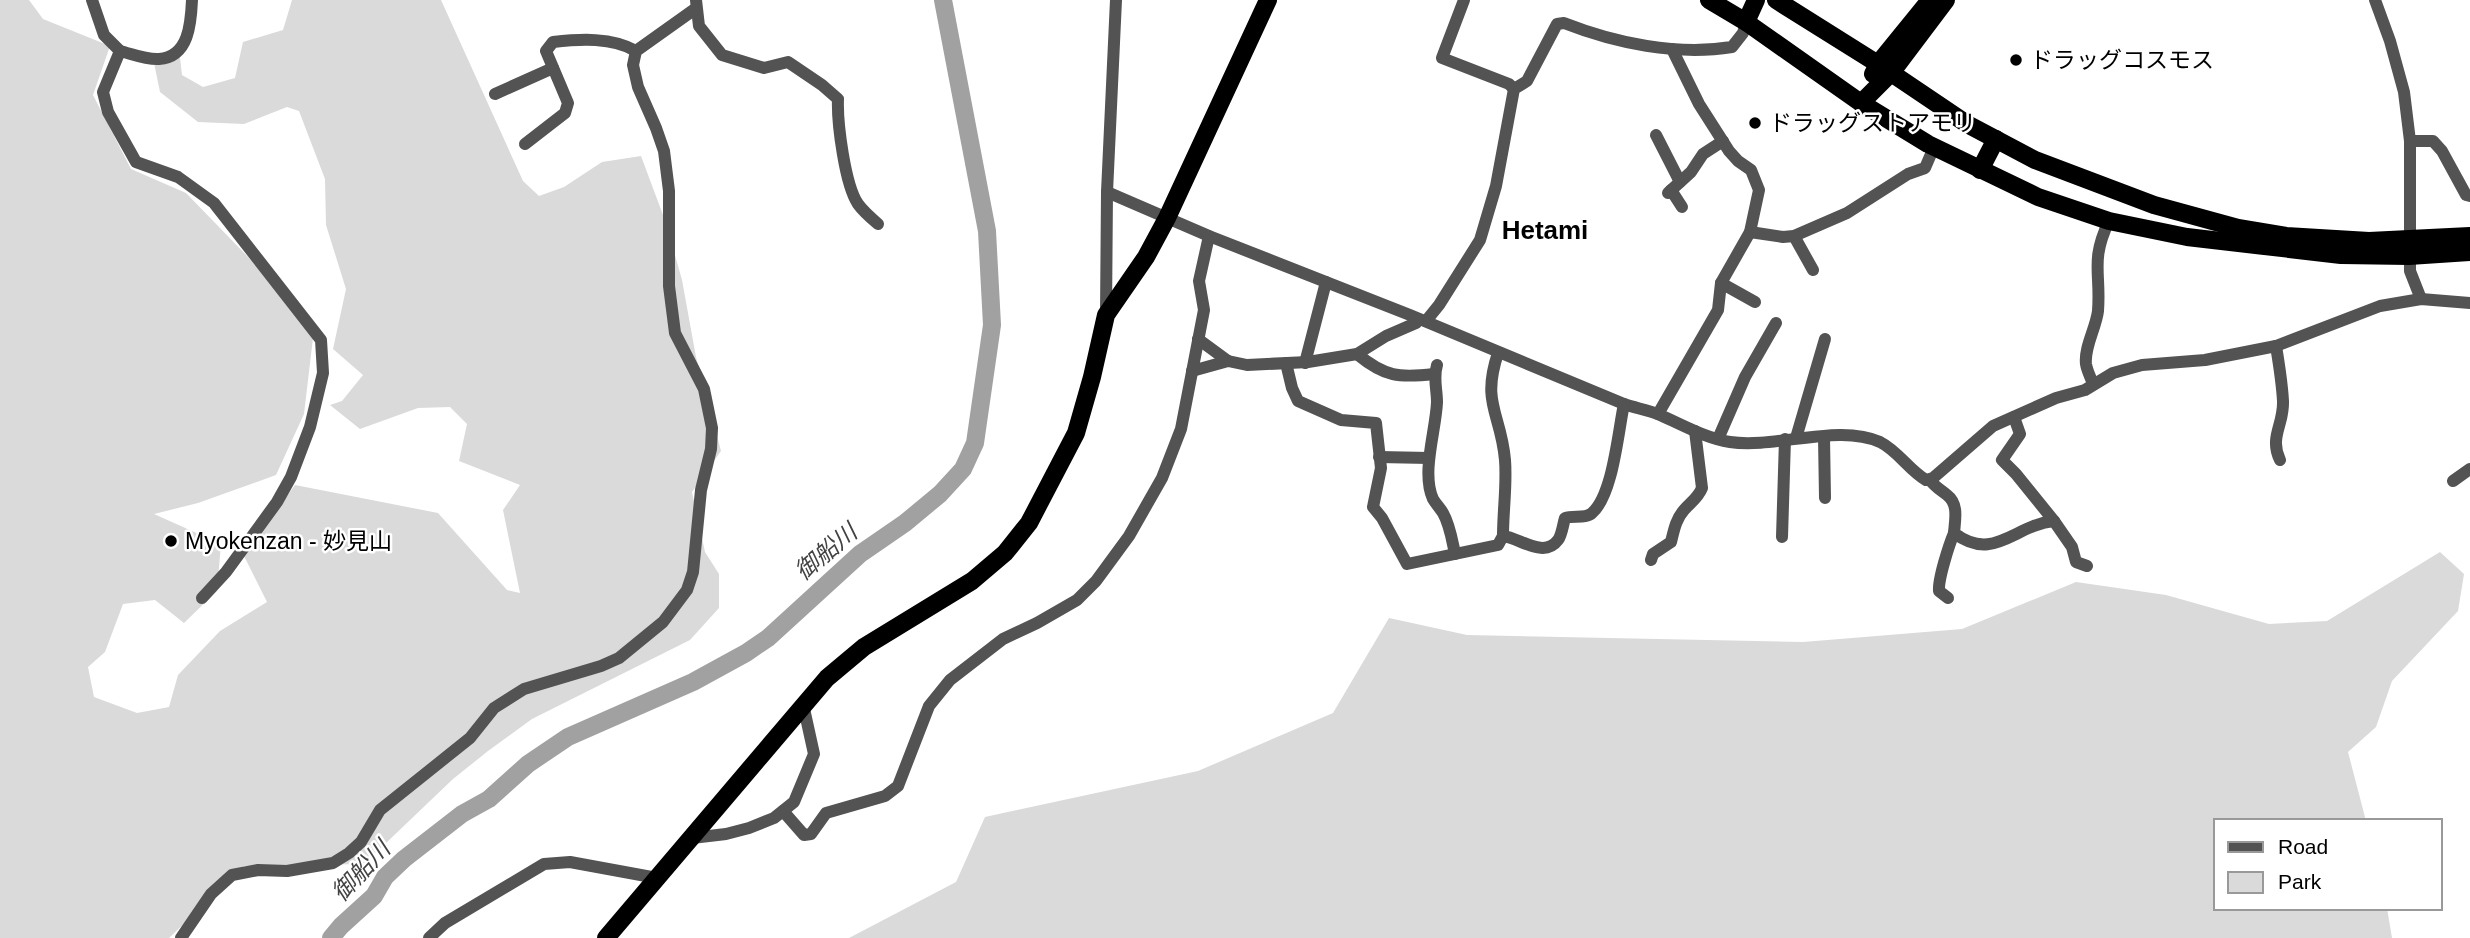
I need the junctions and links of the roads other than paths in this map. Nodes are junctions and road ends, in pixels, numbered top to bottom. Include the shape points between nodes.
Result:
1 (92, 0) edge
2 (192, 0) edge
3 (1116, 0) edge
4 (1268, 0) edge
5 (1464, 0) edge
6 (1709, 0) edge
7 (1756, 0) edge
8 (1776, 0) edge
9 (1947, 0) edge
10 (2375, 0) edge
11 (1927, 1) edge
12 (696, 4) edge
13 (1746, 22) junction
14 (1672, 49) junction
15 (120, 51) junction
16 (636, 51) junction
17 (553, 68) junction
18 (1884, 68) junction
19 (1514, 89) junction
20 (495, 94) dead end
21 (1861, 103) junction
22 (1656, 135) dead end
23 (1996, 139) junction
24 (1723, 141) junction
25 (2410, 141) junction
26 (525, 144) dead end
27 (1934, 147) junction
28 (1980, 170) junction
29 (1673, 189) junction
30 (2118, 191) junction
31 (1107, 192) junction
32 (2470, 196) edge
33 (1682, 207) dead end
34 (1167, 218) junction
35 (2109, 221) junction
36 (878, 224) dead end
37 (1750, 232) junction
38 (1209, 236) junction
39 (1794, 236) junction
40 (2470, 236) edge
41 (2409, 248) junction
42 (2470, 252) edge
43 (1813, 270) dead end
44 (1326, 282) junction
45 (1721, 283) junction
46 (2421, 299) junction
47 (1755, 302) dead end
48 (2470, 303) edge
49 (1106, 315) junction
50 (1422, 320) junction
51 (1776, 323) dead end
52 (1198, 339) junction
53 (1825, 339) dead end
54 (2276, 346) junction
55 (1498, 353) junction
56 (1357, 355) junction
57 (1227, 361) junction
58 (1286, 363) junction
59 (1305, 363) junction
60 (1192, 371) junction
61 (2093, 384) junction
62 (1623, 404) junction
63 (1658, 414) junction
64 (2014, 417) junction
65 (1695, 431) junction
66 (1824, 437) junction
67 (1718, 439) junction
68 (1791, 439) junction
69 (1379, 457) junction
70 (1429, 458) junction
71 (2280, 460) dead end
72 (2470, 469) edge
73 (1930, 480) junction
74 (2453, 481) dead end
75 (1825, 498) dead end
76 (2054, 521) junction
77 (1954, 533) junction
78 (1503, 536) junction
79 (1782, 537) dead end
80 (1455, 554) junction
81 (1651, 560) dead end
82 (2087, 566) dead end
83 (202, 598) dead end
84 (1948, 598) dead end
85 (803, 705) junction
86 (783, 811) junction
87 (692, 838) junction
88 (657, 878) junction
89 (181, 938) edge
90 (429, 938) edge
91 (606, 938) edge

1 - 15 street via 104,35
2 - 15 street via 183,46 172,55 159,59
3 - 31 street
4 - 34 highway
5 - 19 street via 1442,58
6 - 13 highway
7 - 13 highway
8 - 18 highway
9 - 18 highway
10 - 25 street via 2400,79
11 - 18 highway
12 - 16 street
12 - 36 street via 699,26 722,55 764,68 788,62 838,99 851,191
13 - 14 street via 1732,47
13 - 21 highway
14 - 19 street via 1561,23 1547,39 1527,81
14 - 24 street
15 - 83 street via 103,92 108,112 135,162 178,177 214,203 321,340 323,373 291,478
16 - 17 street via 599,41 553,42 546,51
16 - 89 street via 633,65 638,87 664,151 675,333 704,389 712,428 687,590 663,622 619,658 524,689 494,708 470,738 380,810 349,853 333,863 232,876 211,894
17 - 20 street
17 - 26 street via 568,103 565,113
18 - 21 highway
18 - 23 highway
19 - 50 street via 1496,186 1480,240 1439,305
21 - 27 highway
22 - 29 street
23 - 28 highway
23 - 30 highway via 2035,160
24 - 29 street via 1703,154
24 - 37 street via 1757,180 1758,202
25 - 32 street via 2433,141
25 - 41 street
27 - 28 highway
27 - 39 street via 1925,168 1847,214
28 - 35 highway via 2038,197
29 - 33 street
30 - 35 highway
30 - 41 highway via 2238,228
31 - 34 street
31 - 49 street
34 - 38 street
34 - 49 highway
35 - 41 highway via 2187,237 2341,255
35 - 61 street via 2096,260 2098,303 2087,354
37 - 39 street
37 - 45 street
38 - 44 street
38 - 52 street via 1199,281 1204,310
39 - 43 street
40 - 41 highway
41 - 42 highway
41 - 46 street via 2410,271
44 - 50 street
44 - 59 street
45 - 47 street
45 - 63 street via 1718,310
46 - 48 street
46 - 54 street via 2363,311
49 - 85 highway via 1076,433 1029,523 1005,553 972,581 864,647
50 - 55 street
50 - 56 street
51 - 67 street via 1745,377
52 - 57 street
52 - 60 street
53 - 68 street
54 - 61 street via 2205,360 2142,365
54 - 71 street via 2283,401 2275,435
55 - 62 street
55 - 78 street via 1490,392 1505,459
56 - 59 street
56 - 70 street via 1388,375 1410,377 1435,369 1437,403
57 - 58 street
57 - 60 street
58 - 59 street
58 - 69 street via 1298,401 1341,420 1376,423
60 - 86 street via 1181,429 1162,478 1129,536 1096,581 1077,600 1003,639 950,680 929,706 898,786 885,796 826,813 811,834 804,835
61 - 64 street
62 - 63 street
62 - 78 street via 1613,471 1592,513 1565,518 1558,540 1547,548
63 - 65 street
64 - 73 street via 1993,426
64 - 76 street via 2020,434 2002,460
65 - 67 street
65 - 81 street via 1702,488 1681,512 1671,542
66 - 68 street
66 - 73 street via 1859,436 1884,444 1917,475
66 - 75 street
67 - 68 street via 1758,443
68 - 79 street
69 - 70 street
69 - 80 street via 1373,507 1404,563
70 - 80 street via 1433,500 1444,515
72 - 74 street
73 - 77 street via 1951,497 1956,511
76 - 77 street via 1979,546
76 - 82 street via 2072,547 2076,562
77 - 84 street via 1939,585
78 - 80 street via 1498,545
85 - 86 street via 814,754 794,802
85 - 87 highway
86 - 87 street via 749,828
87 - 88 highway
88 - 90 street via 570,862 544,864 444,923
88 - 91 highway

